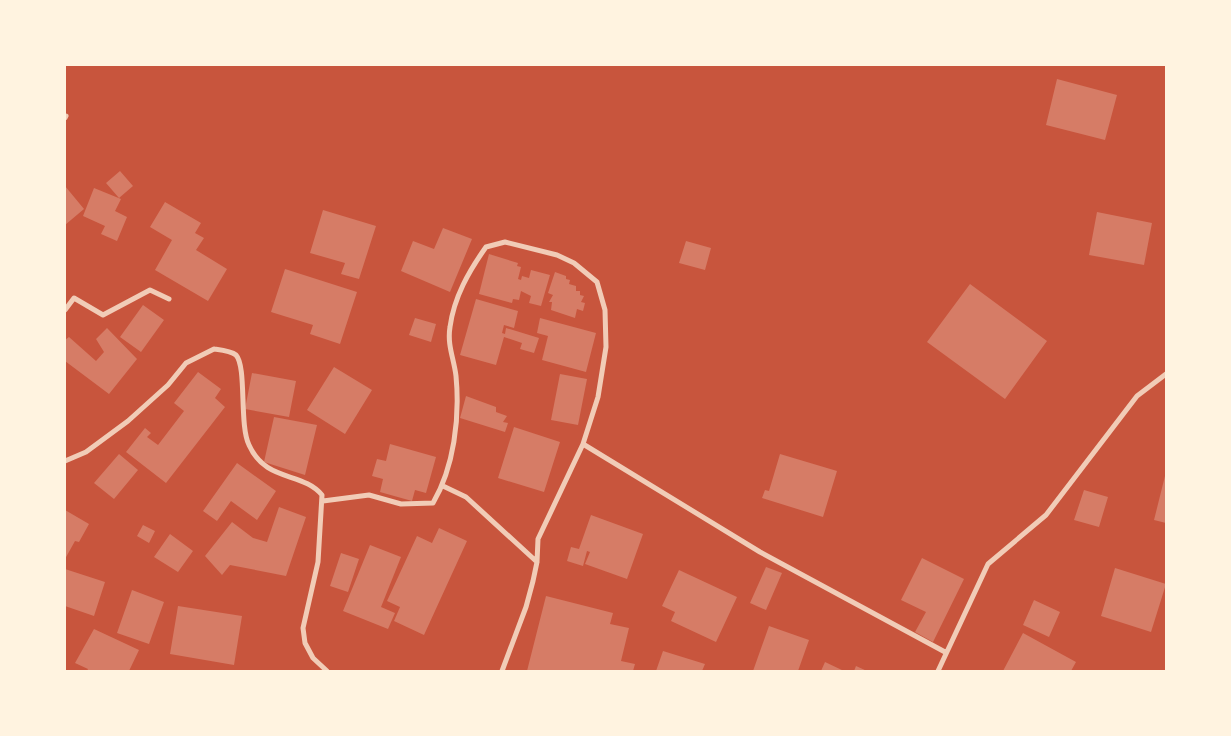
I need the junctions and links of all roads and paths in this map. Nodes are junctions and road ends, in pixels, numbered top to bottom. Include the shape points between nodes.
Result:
1 (169, 299) dead end
2 (65, 310) edge
3 (1166, 374) edge
4 (583, 444) junction
5 (65, 462) edge
6 (443, 486) junction
7 (323, 501) junction
8 (537, 562) junction
9 (945, 652) junction
10 (327, 671) edge
11 (502, 671) edge
12 (938, 671) edge

1 - 2 street via 150,290 103,315 74,298
3 - 9 street via 1137,396 1046,515 988,564
4 - 6 street via 598,397 606,347 604,310 597,282 574,263 557,255 505,242 486,247 472,266 456,299 450,327 450,353 456,376 456,420 450,464
4 - 8 street via 538,539
4 - 9 street via 760,552
5 - 7 street via 86,452 128,421 168,385 186,363 214,349 234,353 240,361 242,412 248,444 259,461 270,470 316,488
6 - 7 street via 433,503 401,504 369,495
6 - 8 street via 466,497
7 - 10 street via 318,562 303,628 305,643 313,658
8 - 11 street via 526,607
9 - 12 street

